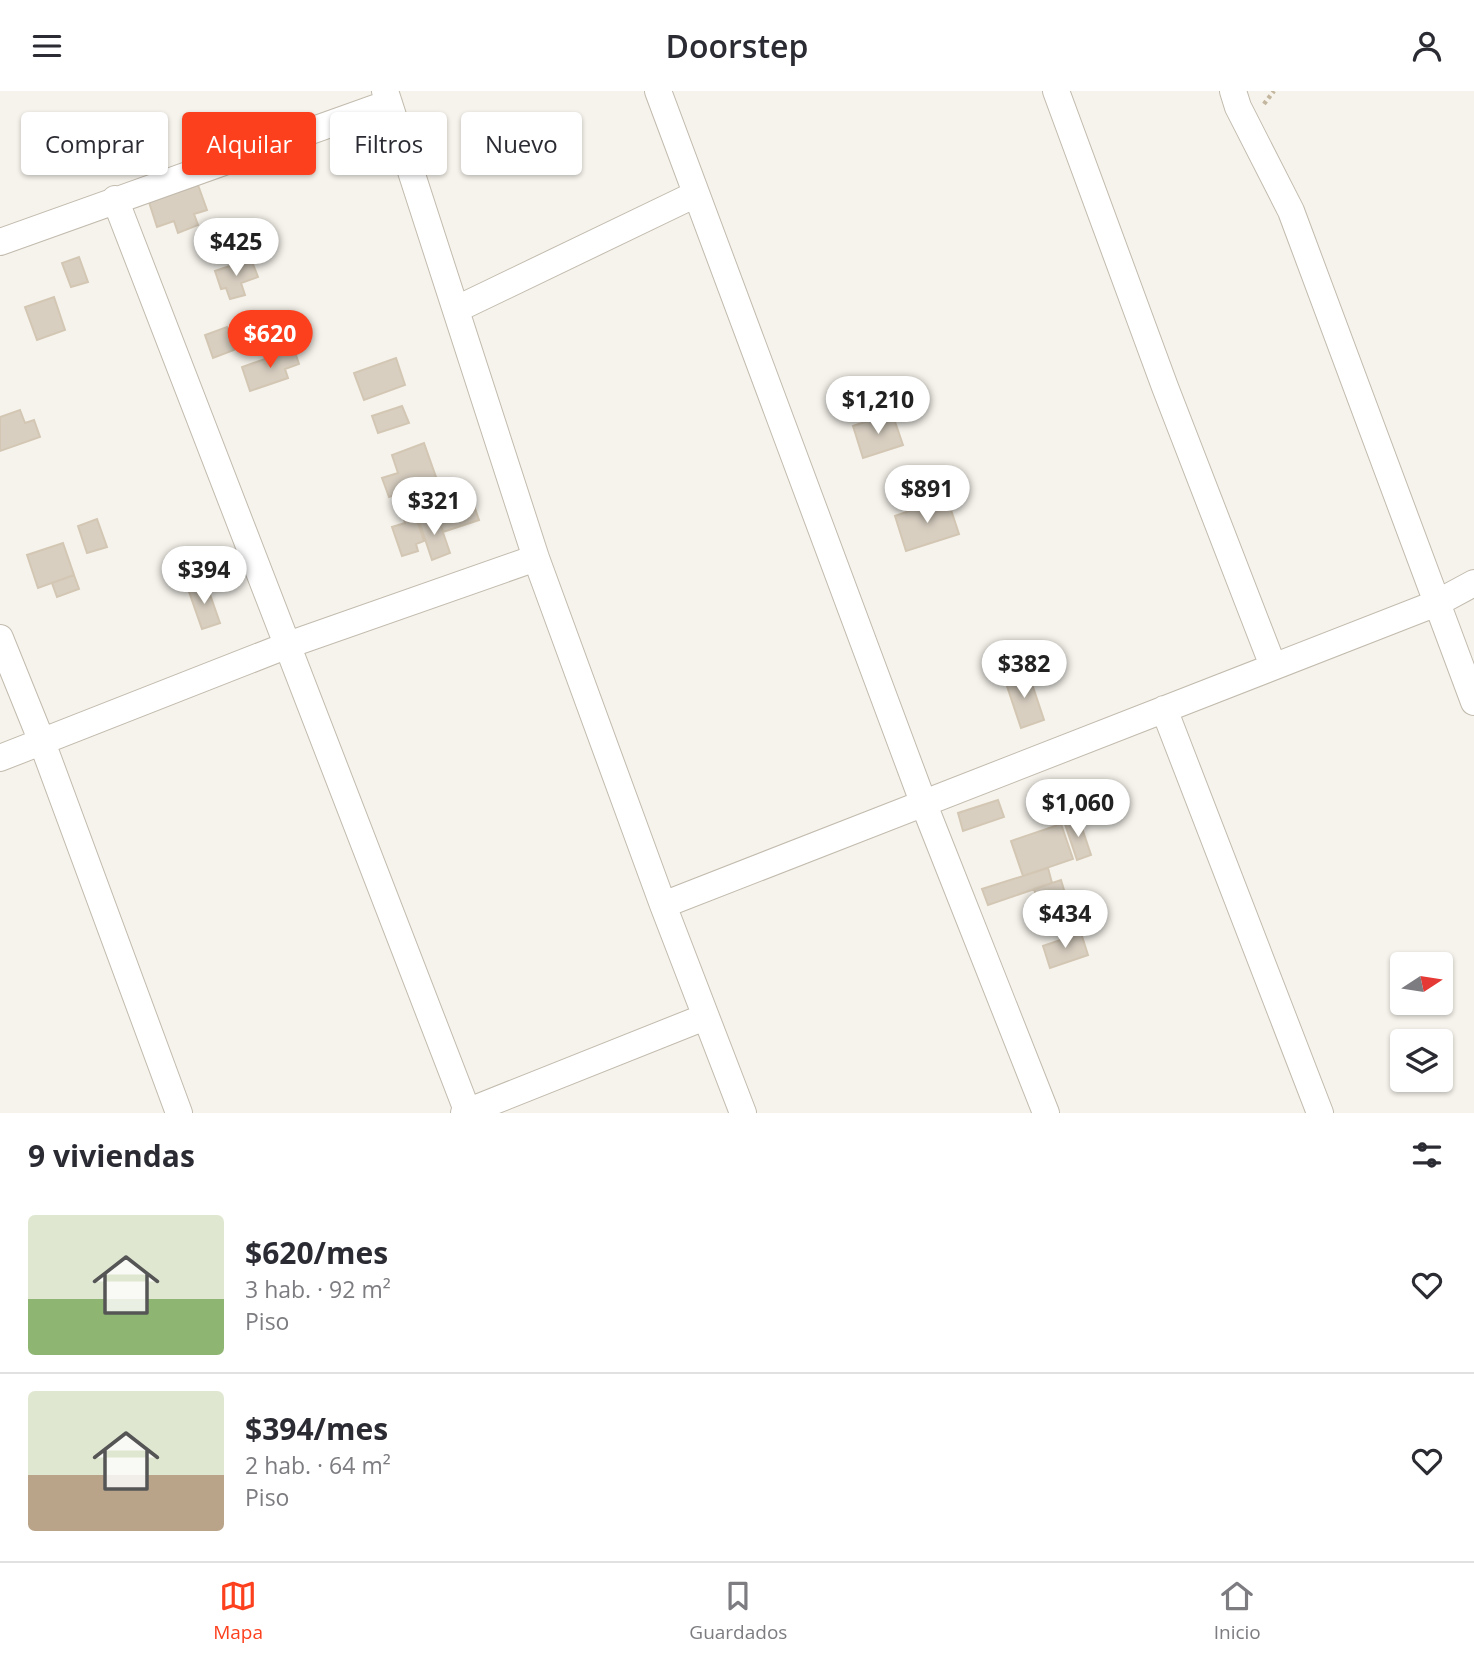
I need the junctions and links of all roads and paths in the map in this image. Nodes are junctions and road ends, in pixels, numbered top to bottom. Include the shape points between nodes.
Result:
1 (658, 91) edge
2 (1056, 91) edge
3 (1233, 91) edge
4 (387, 97) edge
5 (696, 194) junction
6 (115, 199) junction
7 (0, 242) edge
8 (457, 309) junction
9 (536, 558) junction
10 (1474, 583) edge
11 (1437, 603) junction
12 (0, 638) edge
13 (288, 645) junction
14 (1273, 666) junction
15 (1474, 702) edge
16 (1164, 709) junction
17 (42, 742) junction
18 (0, 758) edge
19 (923, 802) junction
20 (663, 905) junction
21 (705, 1017) junction
22 (179, 1113) edge
23 (466, 1113) edge
24 (743, 1113) edge
25 (1045, 1113) edge
26 (1320, 1113) edge

1 - 5 street
2 - 14 street
3 - 11 street via 1291,211
4 - 6 street
4 - 8 street
5 - 8 street
5 - 19 street
6 - 7 street
6 - 13 street
8 - 9 street
9 - 13 street
9 - 20 street
10 - 11 street
11 - 14 street
11 - 15 street
12 - 17 street
13 - 17 street
13 - 23 street
14 - 16 street
16 - 19 street
16 - 26 street
17 - 18 street
17 - 22 street
19 - 20 street
19 - 25 street
20 - 21 street
21 - 23 street
21 - 24 street

